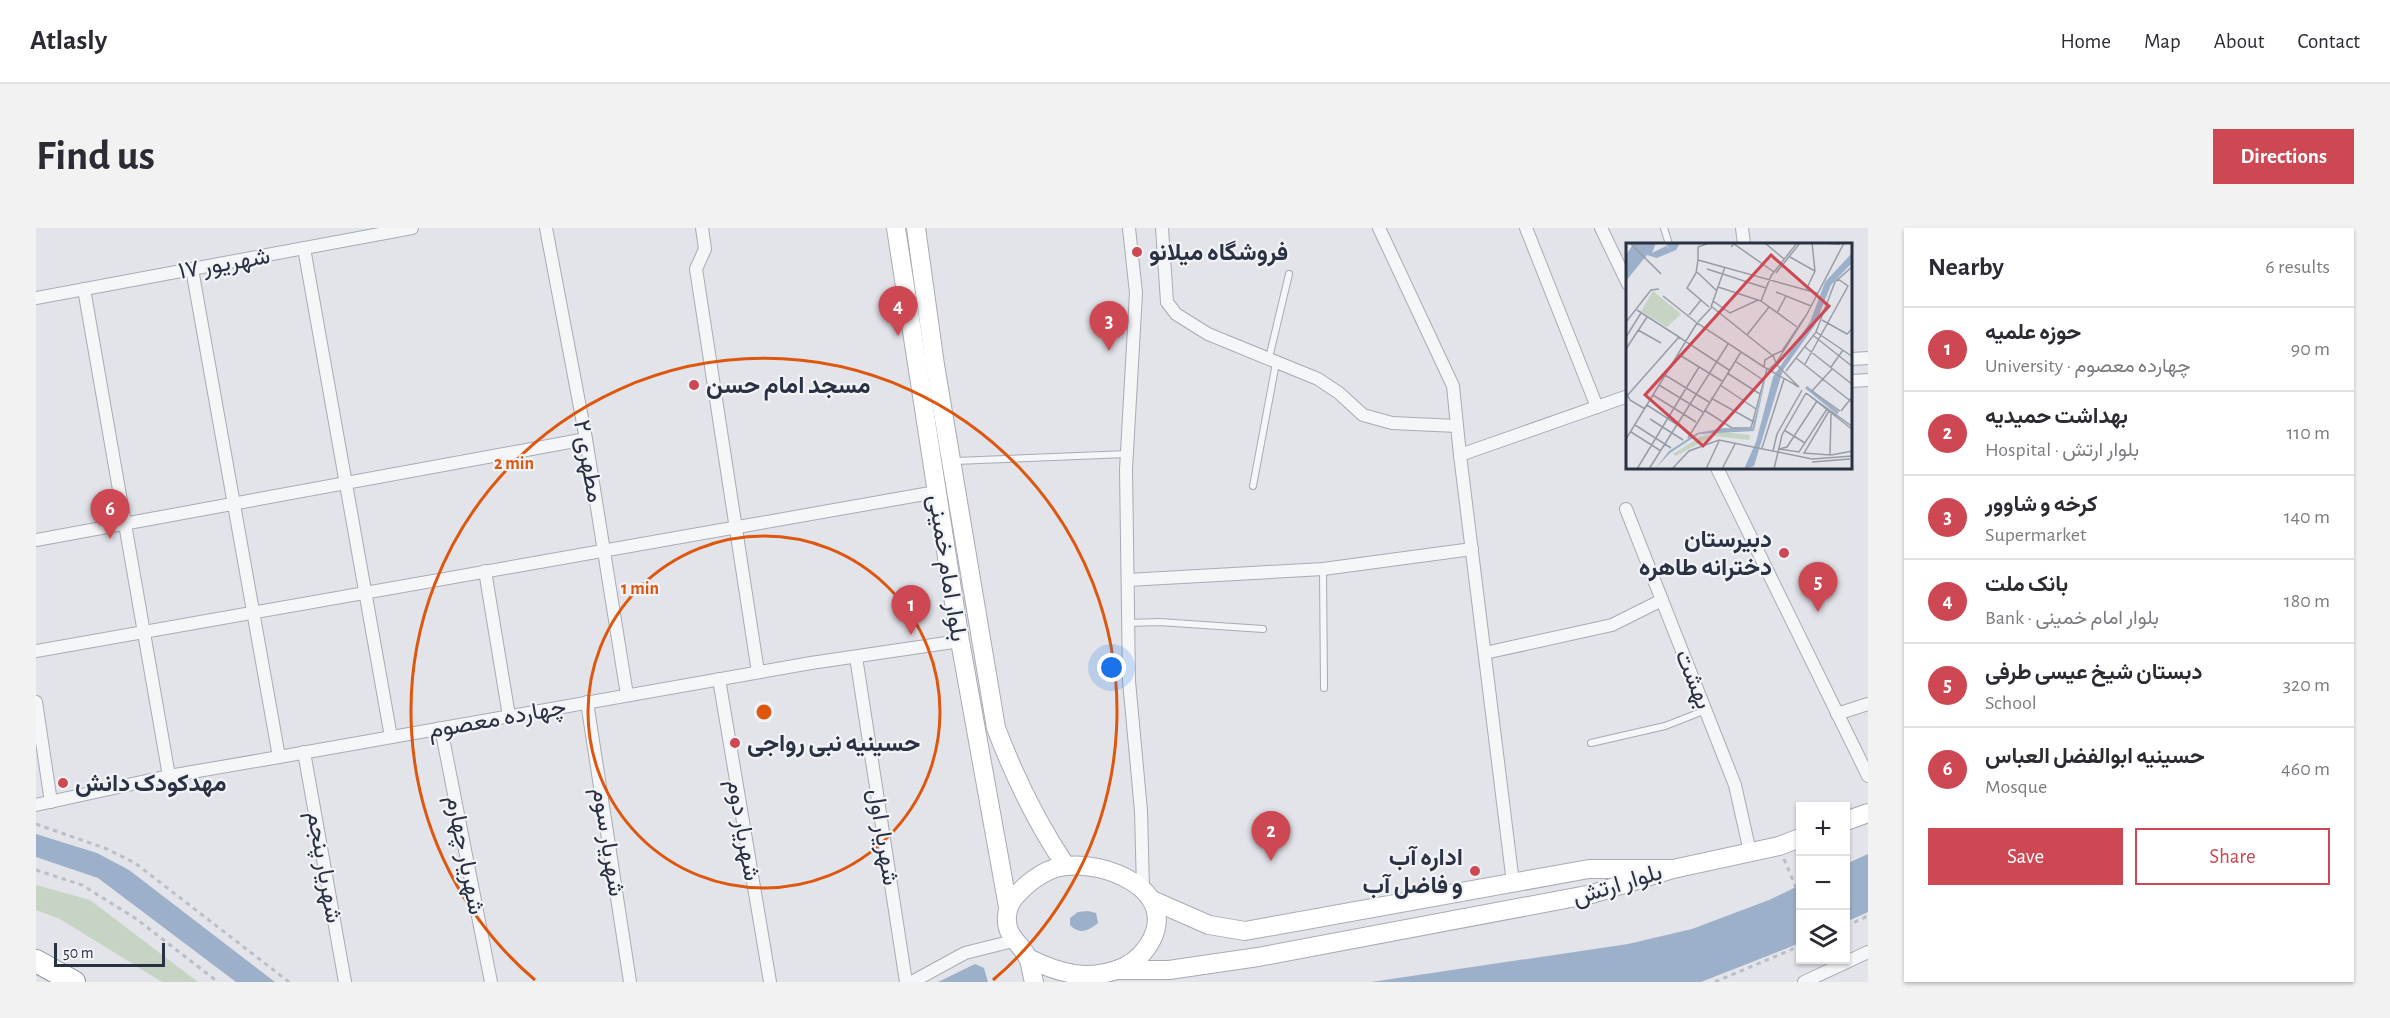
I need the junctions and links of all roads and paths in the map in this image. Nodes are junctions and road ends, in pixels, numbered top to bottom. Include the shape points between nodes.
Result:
1 (412, 228) edge
2 (546, 228) edge
3 (702, 228) edge
4 (896, 228) edge
5 (916, 228) edge
6 (1129, 228) edge
7 (1162, 228) edge
8 (1379, 228) edge
9 (1526, 228) edge
10 (1601, 228) edge
11 (1664, 228) edge
12 (1742, 228) edge
13 (1669, 243) edge
14 (1744, 243) edge
15 (304, 248) junction
16 (192, 269) junction
17 (1289, 274) dead end
18 (1626, 280) edge
19 (84, 289) junction
20 (36, 298) edge
21 (1868, 358) edge
22 (1853, 359) edge
23 (1273, 361) junction
24 (1868, 380) edge
25 (1853, 381) edge
26 (1626, 397) edge
27 (1597, 407) junction
28 (1457, 426) junction
29 (586, 439) junction
30 (1127, 454) junction
31 (1460, 455) junction
32 (951, 461) junction
33 (1718, 470) edge
34 (346, 483) junction
35 (1253, 486) dead end
36 (936, 492) junction
37 (234, 504) junction
38 (1626, 509) dead end
39 (124, 524) junction
40 (736, 527) junction
41 (36, 540) edge
42 (1472, 549) junction
43 (604, 550) junction
44 (1323, 569) junction
45 (485, 572) junction
46 (1128, 580) junction
47 (366, 592) junction
48 (1662, 600) junction
49 (254, 612) junction
50 (1128, 623) junction
51 (1263, 629) dead end
52 (143, 632) junction
53 (960, 641) junction
54 (36, 651) edge
55 (1485, 653) junction
56 (856, 657) junction
57 (758, 672) junction
58 (719, 679) junction
59 (1324, 688) dead end
60 (627, 695) junction
61 (36, 702) edge
62 (587, 702) junction
63 (1868, 704) edge
64 (1707, 710) junction
65 (1838, 714) junction
66 (509, 716) junction
67 (441, 728) junction
68 (391, 737) junction
69 (1592, 742) dead end
70 (304, 752) junction
71 (279, 757) junction
72 (169, 776) junction
73 (1868, 776) edge
74 (51, 802) junction
75 (36, 805) edge
76 (1868, 813) edge
77 (1850, 819) edge
78 (36, 824) edge
79 (1796, 840) edge
80 (1750, 852) junction
81 (1066, 866) junction
82 (1673, 868) junction
83 (36, 870) edge
84 (1791, 876) dead end
85 (1513, 883) junction
86 (1796, 888) edge
87 (1148, 894) junction
88 (1008, 907) junction
89 (1868, 916) edge
90 (1850, 924) edge
91 (1013, 941) junction
92 (1796, 948) edge
93 (1868, 952) edge
94 (1028, 958) junction
95 (36, 961) edge
96 (1113, 975) edge
97 (74, 982) edge
98 (218, 982) edge
99 (289, 982) edge
100 (345, 982) edge
101 (491, 982) edge
102 (630, 982) edge
103 (770, 982) edge
104 (906, 982) edge
105 (912, 982) edge
106 (1034, 982) edge
107 (1715, 982) edge
108 (1804, 982) edge

1 - 15 street, ۱۷ شهریور
2 - 29 street, مطهری ۲
3 - 40 street via 705,249 696,269
4 - 36 main road, بلوار امام خمینی
5 - 32 main road, بلوار امام خمینی
6 - 30 street via 1136,293
7 - 23 street via 1167,302 1176,314 1208,334
8 - 28 street via 1453,386
9 - 27 street
10 - 18 street
11 - 13 lane
12 - 14 street
15 - 16 street, ۱۷ شهریور
15 - 34 street
16 - 19 street, ۱۷ شهریور
16 - 37 street
17 - 23 lane
19 - 20 street, ۱۷ شهریور
19 - 39 street
21 - 22 street
23 - 28 street via 1318,379 1363,415 1392,423
23 - 35 lane
24 - 25 street
26 - 27 street
27 - 31 street
28 - 31 street
29 - 34 street
29 - 43 street, مطهری ۲
30 - 32 lane
30 - 46 street
31 - 42 street
32 - 81 main road, بلوار امام خمینی via 996,728 1016,781
33 - 65 street
34 - 37 street
34 - 47 street
36 - 40 street
36 - 53 main road, بلوار امام خمینی
37 - 39 street
37 - 49 street
38 - 48 street, بهشت
39 - 41 street
39 - 52 street
40 - 43 street
40 - 57 street
42 - 44 street
42 - 55 street
43 - 45 street
43 - 60 street, مطهری ۲
44 - 46 street
44 - 59 lane
45 - 47 street
45 - 66 street
46 - 50 street
47 - 49 street
47 - 68 street
48 - 55 street via 1612,625
48 - 64 street, بهشت
49 - 52 street
49 - 71 street
50 - 51 lane
50 - 87 street via 1129,681
52 - 54 street
52 - 72 street
53 - 56 street, چهارده معصوم
53 - 88 main road, بلوار امام خمینی
55 - 85 street
56 - 57 street, چهارده معصوم
56 - 104 street, شهریار اول
57 - 58 street, چهارده معصوم
58 - 60 street, چهارده معصوم
58 - 103 street, شهریار دوم
60 - 62 street, چهارده معصوم
61 - 74 street
62 - 66 street, چهارده معصوم
62 - 102 street, شهریار سوم
63 - 65 street
64 - 69 lane via 1665,726
64 - 80 street, بهشت via 1735,785
65 - 73 street
66 - 67 street, چهارده معصوم
67 - 68 street, چهارده معصوم
67 - 101 street, شهریار چهارم
68 - 70 street, چهارده معصوم
70 - 71 street, چهارده معصوم
70 - 100 street, شهریار پنجم
71 - 72 street, چهارده معصوم
72 - 74 street, چهارده معصوم
74 - 75 street, چهارده معصوم
76 - 77 main road
78 - 99 path via 135,863
79 - 80 main road
80 - 82 main road
81 - 87 main road via 1102,868 1129,879
81 - 88 main road via 1032,880
82 - 85 main road, بلوار ارتش via 1589,869
82 - 96 main road, بلوار ارتش via 1592,894 1258,957
83 - 98 path via 82,885 135,918
84 - 86 path
85 - 87 main road, بلوار ارتش via 1245,931 1209,925
87 - 96 main road via 1158,921 1150,942 1131,964
88 - 91 main road via 1006,920
89 - 90 path
91 - 94 main road
91 - 105 street via 965,953
92 - 107 path
93 - 108 street
94 - 96 main road via 1062,974
94 - 106 main road
95 - 97 highway

